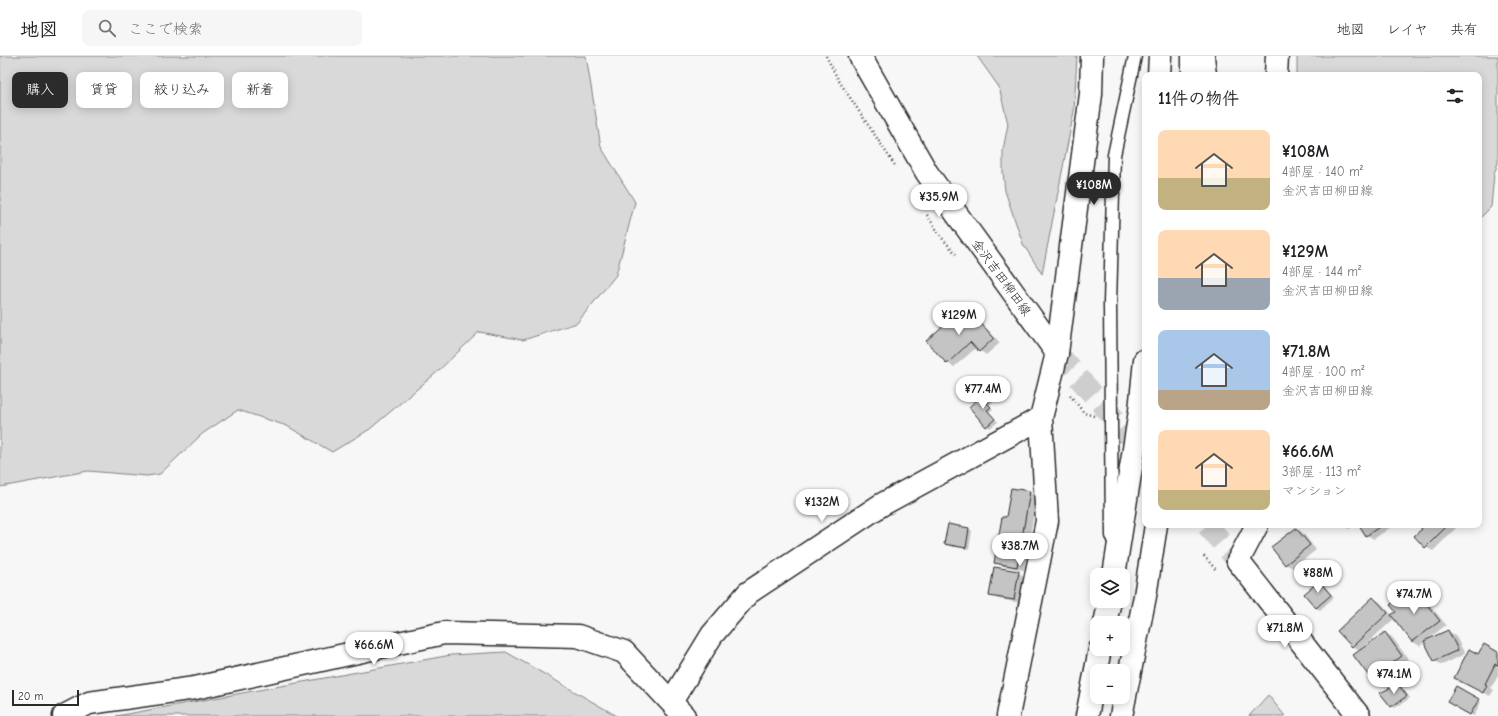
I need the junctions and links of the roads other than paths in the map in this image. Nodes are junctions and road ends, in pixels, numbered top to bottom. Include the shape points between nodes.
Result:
1 (860, 56) edge
2 (1092, 56) edge
3 (1135, 56) edge
4 (1160, 56) edge
5 (1193, 56) edge
6 (1208, 56) edge
7 (1277, 56) edge
8 (1159, 72) edge
9 (1193, 72) edge
10 (1210, 72) edge
11 (1276, 72) edge
12 (1057, 353) junction
13 (1142, 391) edge
14 (1041, 418) junction
15 (1156, 528) edge
16 (1161, 528) edge
17 (1255, 528) edge
18 (1113, 568) edge
19 (1114, 568) edge
20 (1145, 596) junction
21 (1099, 656) edge
22 (678, 709) edge
23 (64, 716) edge
24 (1008, 716) edge
25 (1087, 716) edge
26 (1121, 716) edge
27 (1359, 716) edge

1 - 12 main road, 金沢吉田柳田線 via 927,173
2 - 12 main road via 1091,94
3 - 18 lane via 1114,154 1110,304
4 - 8 main road
5 - 9 main road
6 - 10 lane
7 - 11 main road
12 - 14 main road
13 - 19 main road
14 - 22 main road via 881,505 748,593 712,635
14 - 24 main road via 1047,521
15 - 20 main road
16 - 20 lane
17 - 27 main road via 1238,561
20 - 26 main road
21 - 25 main road
22 - 23 main road via 624,652 578,636 444,633 195,688 89,703

